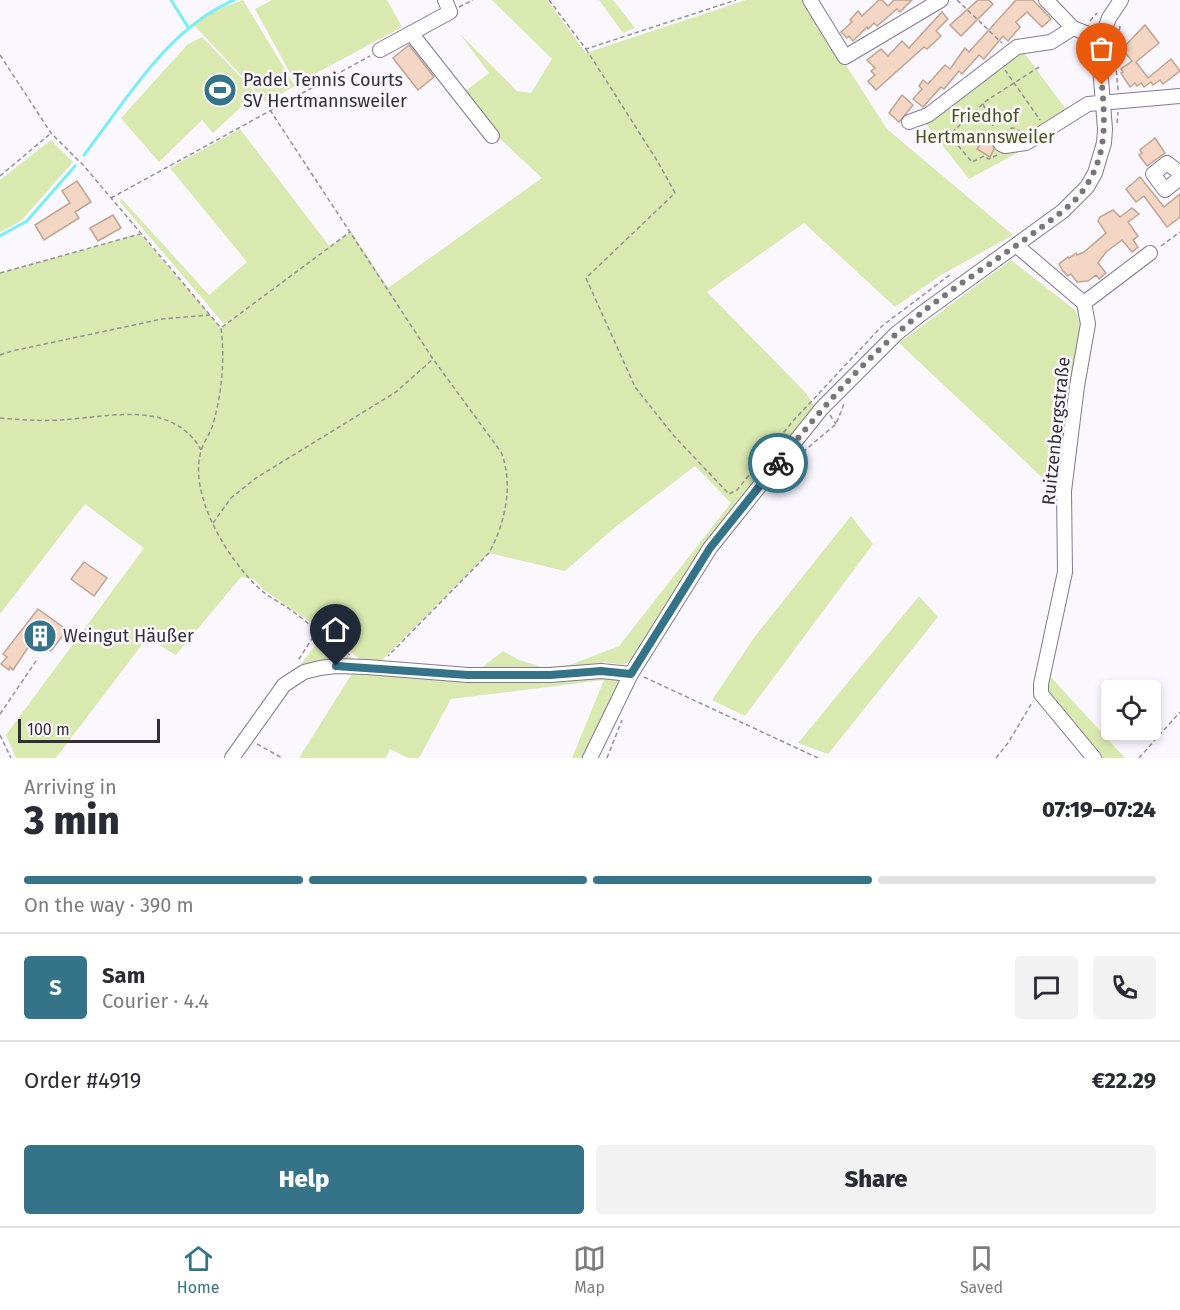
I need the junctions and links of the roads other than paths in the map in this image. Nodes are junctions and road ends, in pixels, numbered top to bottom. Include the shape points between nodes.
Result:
1 (810, 0) edge
2 (941, 0) edge
3 (1046, 0) edge
4 (1120, 0) edge
5 (448, 6) edge
6 (1073, 28) junction
7 (411, 33) junction
8 (1101, 39) junction
9 (380, 50) road end
10 (1180, 96) edge
11 (1103, 101) junction
12 (909, 123) dead end
13 (492, 136) dead end
14 (1003, 145) road end
15 (1180, 173) edge
16 (1180, 178) edge
17 (1017, 246) junction
18 (1150, 253) road end
19 (1084, 303) junction
20 (631, 674) junction
21 (232, 758) edge
22 (590, 758) edge
23 (1094, 758) edge

1 - 2 street via 845,57
3 - 6 street
4 - 8 street
5 - 7 street
6 - 8 street
6 - 12 street via 1051,42 1017,47 928,115
7 - 9 street
7 - 13 street
8 - 11 street
10 - 11 street
11 - 14 street via 1088,104 1026,143
11 - 17 street via 1104,143 1091,180 1081,195
15 - 16 street via 1167,163 1153,174 1165,190
17 - 19 street
17 - 20 street via 904,327 822,408 710,548
18 - 19 street
19 - 23 street, Ruitzenbergstraße via 1088,324 1064,491 1065,572 1041,694
20 - 21 street via 601,671 468,675 336,666 304,672 284,685
20 - 22 street

